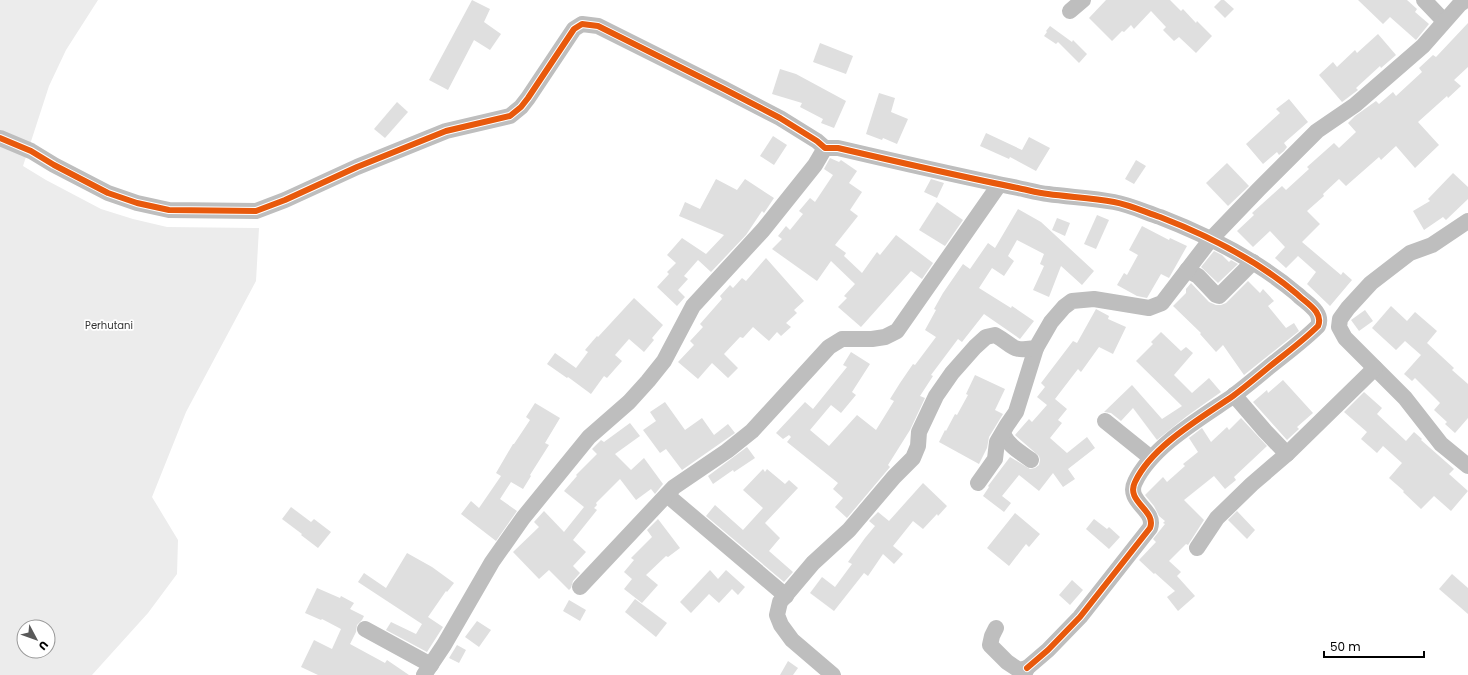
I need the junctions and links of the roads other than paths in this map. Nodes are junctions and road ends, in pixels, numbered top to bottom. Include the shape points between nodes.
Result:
1 (1083, 0) edge
2 (1424, 0) edge
3 (1466, 0) edge
4 (1070, 11) dead end
5 (1444, 21) junction
6 (0, 138) edge
7 (825, 148) junction
8 (999, 185) junction
9 (1468, 221) edge
10 (1211, 239) junction
11 (1253, 262) junction
12 (1187, 270) junction
13 (1036, 348) junction
14 (1375, 368) junction
15 (1234, 395) junction
16 (1105, 421) dead end
17 (1002, 434) junction
18 (1287, 454) junction
19 (1152, 458) junction
20 (1031, 460) dead end
21 (1468, 466) edge
22 (978, 483) dead end
23 (667, 495) junction
24 (1197, 548) dead end
25 (580, 587) dead end
26 (786, 596) junction
27 (996, 628) dead end
28 (365, 629) dead end
29 (427, 670) edge
30 (1026, 672) edge
31 (833, 675) edge

1 - 4 street
2 - 5 street
3 - 5 street
5 - 10 street via 1423,46 1361,100 1317,131
6 - 7 street via 30,151 108,193 137,203 169,210 256,211 446,131 510,116 528,98 574,29 582,24 598,26 724,89 780,118
7 - 8 street via 838,148
7 - 29 street via 779,212 693,306 656,372 629,402 589,437 523,518 492,562
8 - 10 street via 1047,194 1116,202 1176,223
8 - 23 street via 897,331 886,337 842,339 829,347 752,431 674,487
9 - 14 street via 1432,245 1410,254 1371,283 1340,319 1339,327 1345,338
10 - 11 street
10 - 12 street
11 - 12 street via 1219,296 1198,276
11 - 15 street via 1281,281 1318,313 1320,322 1294,348
12 - 13 street via 1162,303 1154,307 1144,308 1094,299 1072,300 1051,322
13 - 17 street via 1016,412
13 - 26 street via 1015,349 995,335 986,338 976,347 952,373 936,396 919,432 918,446 913,458 848,530 813,563
14 - 18 street
14 - 21 street via 1405,398 1441,444
15 - 18 street
15 - 19 street via 1194,423
16 - 19 street
17 - 20 street via 1011,446
17 - 22 street via 997,442 995,459
18 - 24 street via 1217,518
19 - 30 street via 1136,480 1133,491 1147,512 1150,528 1080,617
23 - 25 street
23 - 26 street
26 - 31 street via 780,602 777,615 781,625 792,640
27 - 30 street via 990,645 1007,662
28 - 29 street

